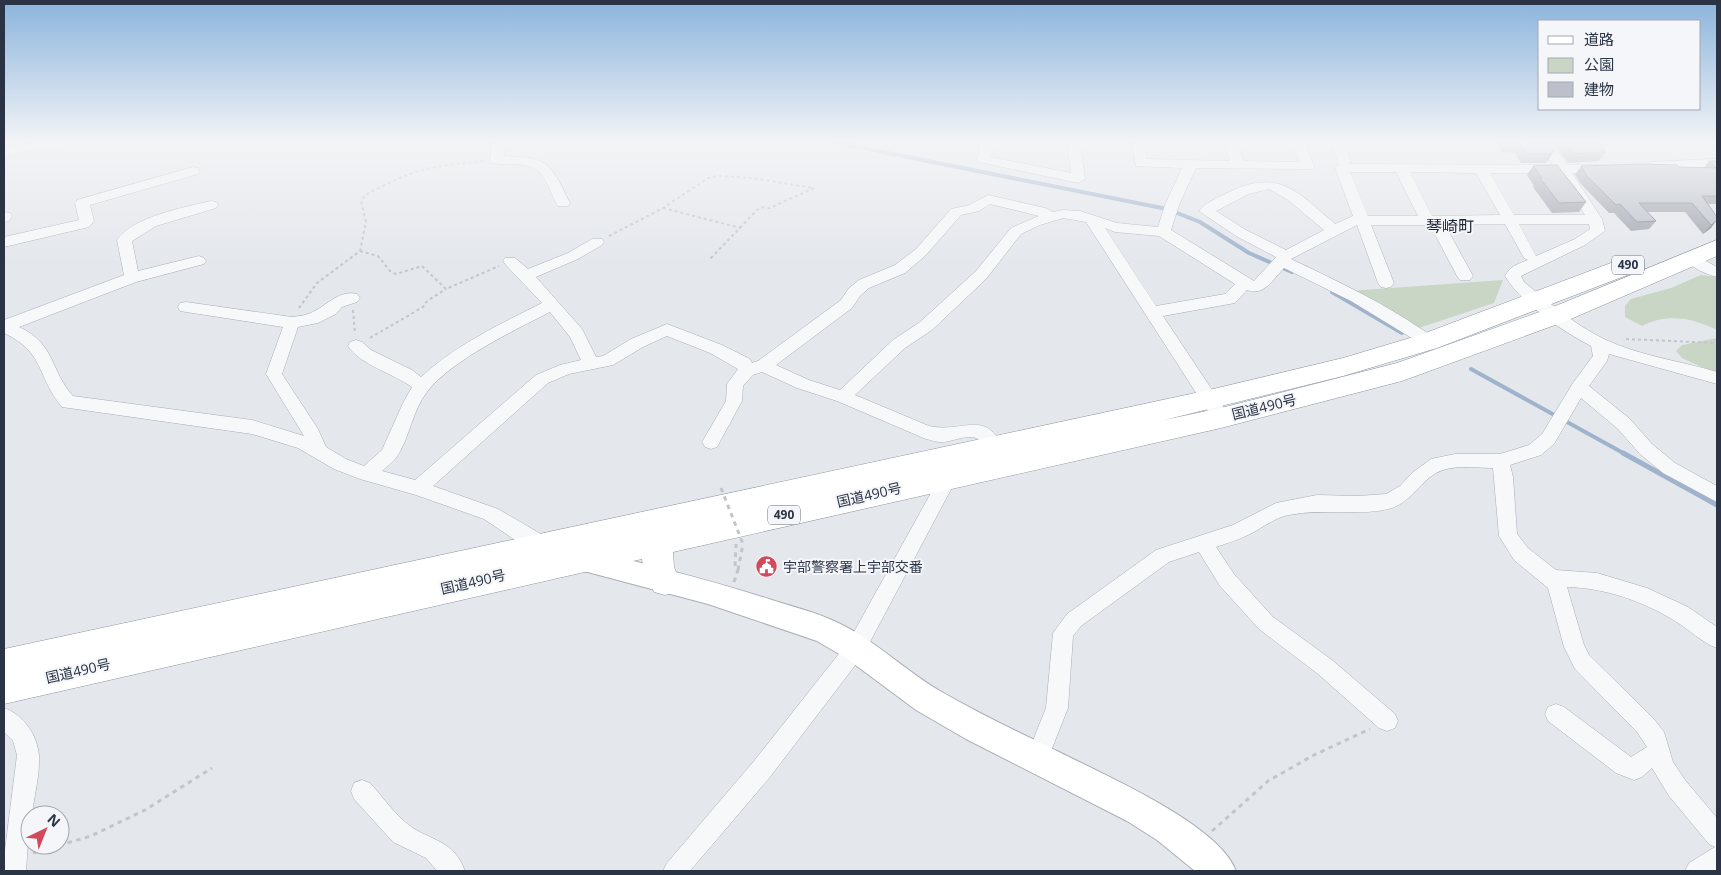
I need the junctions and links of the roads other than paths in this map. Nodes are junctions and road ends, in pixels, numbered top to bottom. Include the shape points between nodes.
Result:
1 (152, 183) edge
2 (554, 183) edge
3 (1182, 183) edge
4 (1348, 183) edge
5 (1410, 183) edge
6 (1489, 183) edge
7 (1571, 183) edge
8 (563, 203) dead end
9 (211, 206) dead end
10 (1051, 217) junction
11 (1595, 219) junction
12 (1092, 220) junction
13 (1362, 220) junction
14 (1431, 220) junction
15 (1510, 220) junction
16 (1717, 229) edge
17 (1334, 231) junction
18 (1163, 232) junction
19 (4, 242) edge
20 (597, 242) road end
21 (1717, 247) edge
22 (1529, 255) dead end
23 (1691, 258) junction
24 (1284, 259) junction
25 (199, 261) dead end
26 (510, 262) road end
27 (1717, 272) edge
28 (526, 276) junction
29 (1465, 276) dead end
30 (132, 278) junction
31 (1386, 283) dead end
32 (1245, 284) junction
33 (352, 298) road end
34 (550, 305) junction
35 (186, 307) dead end
36 (1548, 308) junction
37 (1152, 312) junction
38 (292, 323) junction
39 (4, 326) edge
40 (1428, 342) junction
41 (1598, 343) junction
42 (583, 344) junction
43 (356, 346) road end
44 (591, 365) junction
45 (755, 368) junction
46 (1717, 378) edge
47 (542, 379) junction
48 (1717, 384) edge
49 (422, 386) junction
50 (1579, 387) junction
51 (843, 397) junction
52 (1215, 409) junction
53 (711, 442) dead end
54 (319, 452) junction
55 (1001, 456) junction
56 (1500, 461) junction
57 (366, 474) junction
58 (948, 478) junction
59 (418, 488) junction
60 (1717, 495) edge
61 (662, 542) junction
62 (1203, 543) junction
63 (544, 546) junction
64 (577, 559) junction
65 (1552, 578) junction
66 (665, 582) junction
67 (1717, 639) edge
68 (856, 648) junction
69 (4, 664) edge
70 (4, 688) edge
71 (1556, 714) dead end
72 (4, 718) edge
73 (1387, 721) road end
74 (1659, 755) junction
75 (1037, 758) junction
76 (362, 791) dead end
77 (1717, 836) edge
78 (1717, 858) edge
79 (15, 865) edge
80 (454, 871) edge
81 (675, 871) edge
82 (1219, 871) edge
83 (1697, 871) edge

1 - 19 street via 82,203 87,221 84,224
2 - 8 street
3 - 18 street
4 - 13 street
5 - 14 street
6 - 15 street
7 - 11 street
9 - 30 street via 157,221 127,235 124,240
10 - 12 street via 1063,214
10 - 45 street via 1040,211 988,199 974,208 956,212 921,252 900,269 864,284 847,304
10 - 51 street via 1016,231 981,275 926,326 899,344
11 - 15 street
11 - 36 street via 1598,231 1592,235 1515,271 1513,276 1519,286
12 - 18 street via 1115,227
12 - 37 street
13 - 14 street
13 - 17 street via 1351,221
13 - 31 street
14 - 15 street
14 - 29 street
15 - 22 street
16 - 36 highway, 国道490号 / 490
17 - 24 street
17 - 24 street via 1282,189 1270,185 1238,192 1206,211
18 - 32 street
20 - 28 street
21 - 23 highway, 国道490号 / 490
23 - 27 street
23 - 36 highway, 国道490号 / 490
24 - 32 street via 1256,288
24 - 40 street
25 - 30 street
26 - 28 street
28 - 34 street
30 - 39 street
32 - 37 street via 1230,299
33 - 38 street via 336,303 312,319
34 - 42 street
34 - 49 street via 466,351 440,368
35 - 38 street
36 - 40 highway, 国道490号 / 490
36 - 41 street
36 - 52 highway, 国道490号 / 490 via 1402,371
37 - 52 street
38 - 54 street via 274,374 312,434
39 - 54 street via 33,343 61,396 68,402 252,427 304,443
40 - 52 highway, 国道490号 / 490
41 - 46 street
41 - 48 street via 1617,356
41 - 50 street via 1601,357
42 - 44 street
42 - 47 street
43 - 49 street
44 - 45 street via 607,361 667,330
44 - 47 street via 566,369
45 - 51 street
45 - 53 street via 735,384 734,401
47 - 59 street
49 - 57 street via 389,454
50 - 56 street via 1548,439 1535,450
50 - 60 street via 1624,424 1669,468
51 - 55 street via 933,434 976,430
52 - 55 highway, 国道490号 / 490
54 - 57 street
55 - 58 highway, 国道490号 / 490
55 - 63 highway, 国道490号 / 490
56 - 62 street via 1437,464 1389,501 1317,503 1283,508 1239,531
56 - 65 street via 1508,536 1521,554
57 - 59 street
58 - 61 highway, 国道490号 / 490
58 - 68 street
59 - 63 street via 491,514
61 - 64 highway, 国道490号 / 490
61 - 66 highway via 657,567
62 - 73 street via 1227,580 1266,623 1325,666
62 - 75 street via 1163,556 1074,620 1063,632 1057,708
63 - 64 street
63 - 69 highway, 国道490号 / 490
64 - 66 street
64 - 70 highway, 国道490号 / 490
65 - 67 street via 1596,580 1628,589 1656,600
65 - 74 street via 1582,662 1645,725 1656,740
66 - 68 street via 708,592 826,631
68 - 75 street via 927,700
68 - 81 street via 762,769
71 - 74 street via 1634,769 1650,756
72 - 79 street via 22,735 28,755
74 - 77 street via 1677,788
75 - 82 street via 1170,828
76 - 80 street via 401,834 434,850
78 - 83 street

